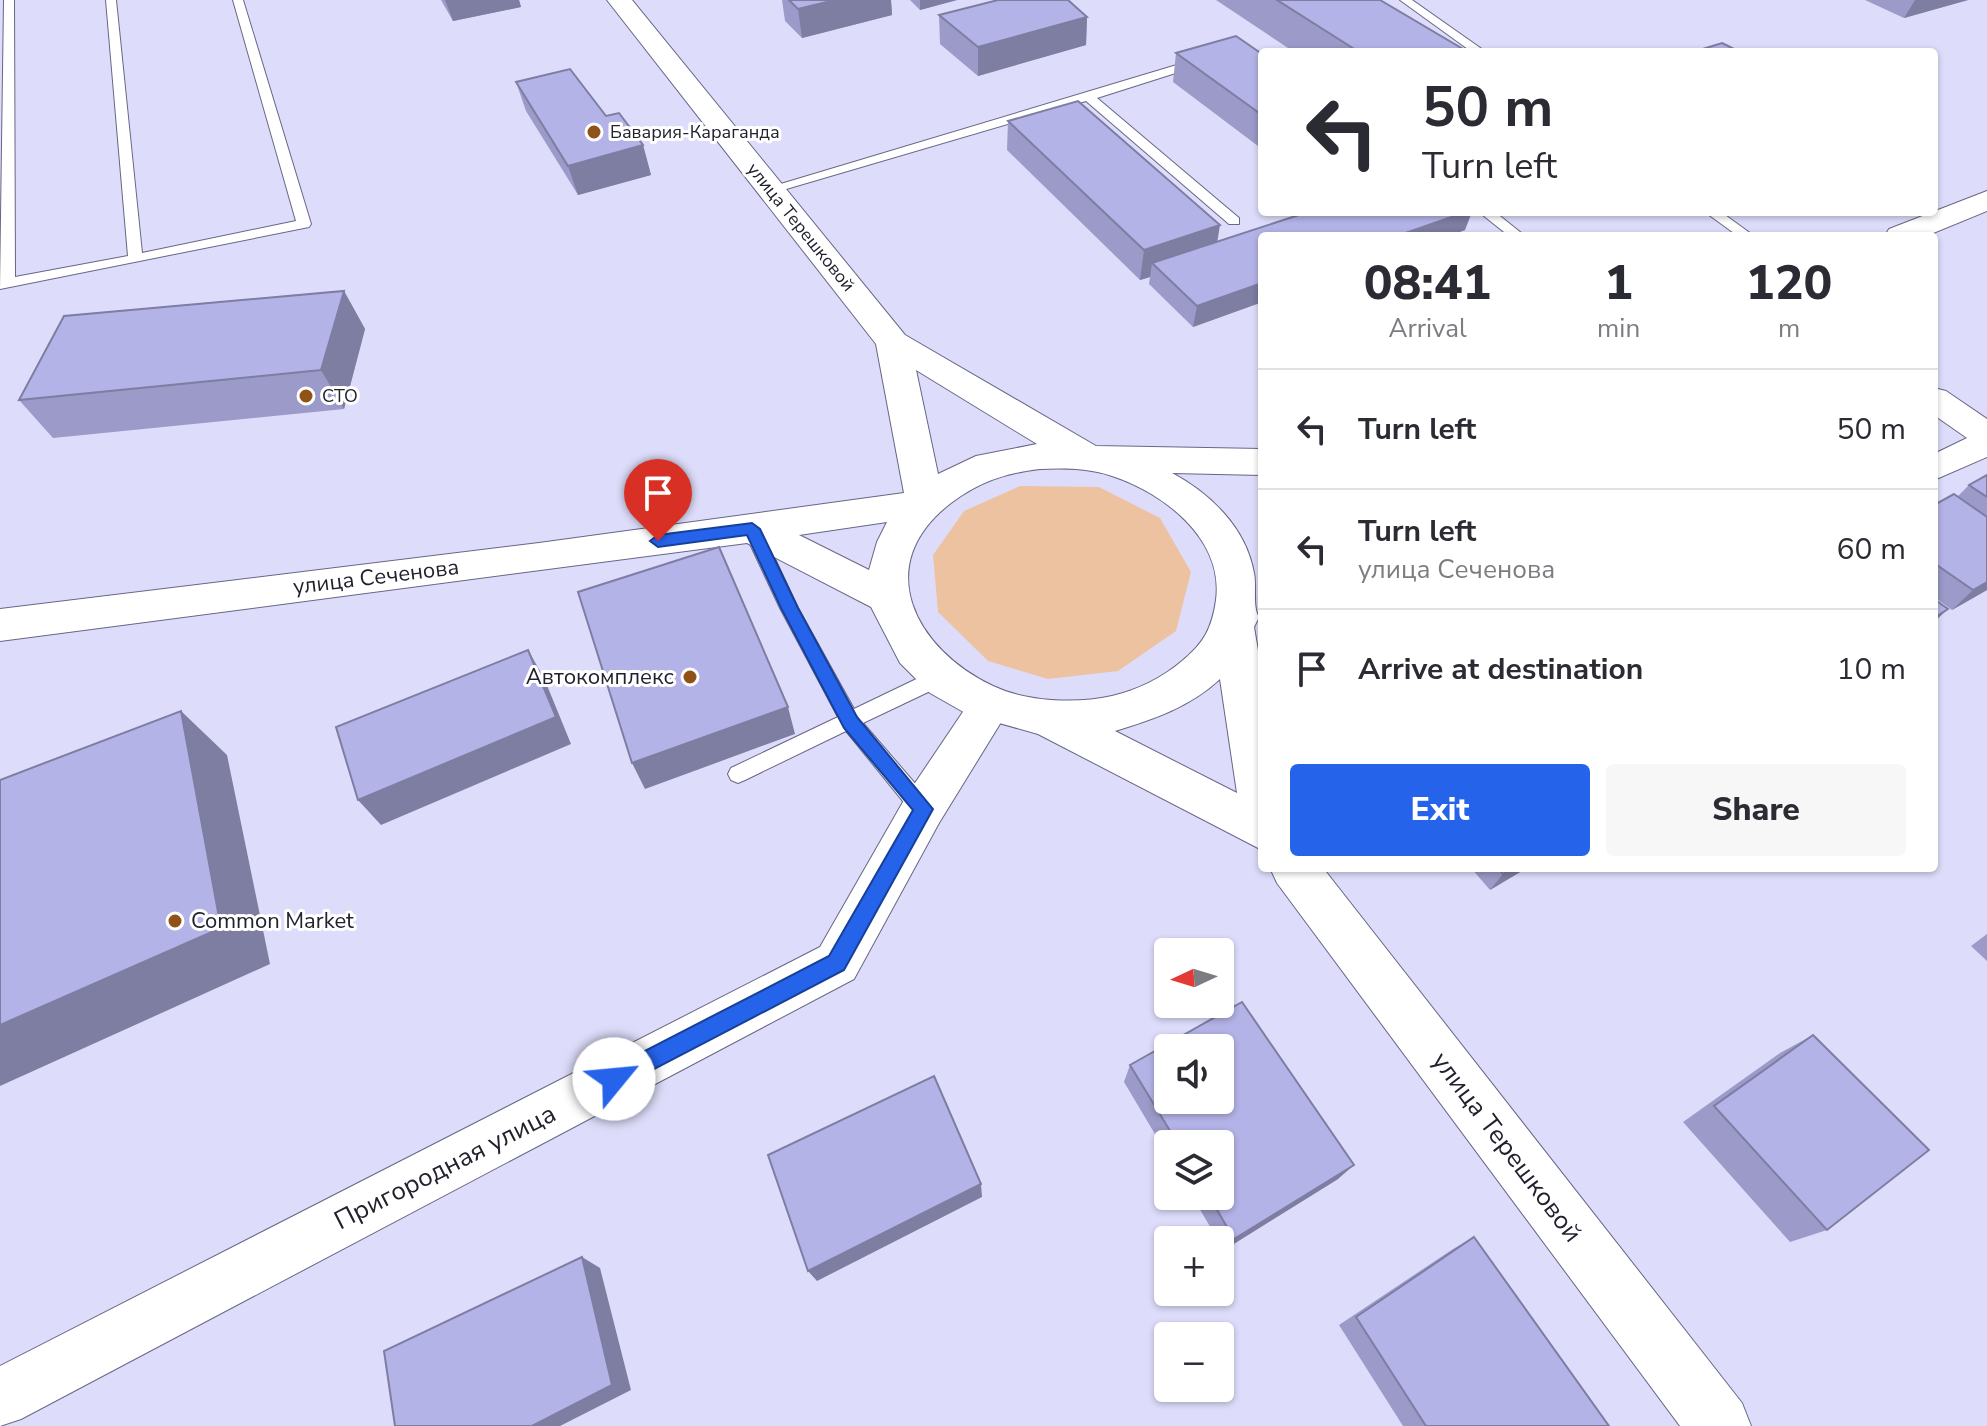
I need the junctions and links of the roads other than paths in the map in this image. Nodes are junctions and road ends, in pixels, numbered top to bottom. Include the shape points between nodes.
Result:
1 (9, 0) edge
2 (111, 0) edge
3 (238, 0) edge
4 (619, 0) edge
5 (1405, 0) edge
6 (1474, 48) edge
7 (1208, 59) edge
8 (1088, 97) junction
9 (771, 189) junction
10 (1987, 200) edge
11 (1491, 216) edge
12 (1718, 216) edge
13 (1234, 221) dead end
14 (1513, 232) edge
15 (1741, 232) edge
16 (1910, 232) edge
17 (135, 259) junction
18 (4, 284) edge
19 (893, 342) junction
20 (1938, 402) edge
21 (1987, 436) edge
22 (1987, 443) edge
23 (1089, 458) junction
24 (1258, 462) edge
25 (1938, 466) edge
26 (925, 502) junction
27 (752, 529) junction
28 (1258, 580) edge
29 (888, 597) junction
30 (0, 625) edge
31 (1233, 627) junction
32 (938, 678) junction
33 (990, 706) junction
34 (1050, 719) junction
35 (851, 723) junction
36 (738, 774) dead end
37 (1258, 782) edge
38 (923, 809) junction
39 (1258, 827) edge
40 (1297, 872) edge
41 (0, 1398) edge
42 (1719, 1426) edge

1 - 18 lane
2 - 17 lane
3 - 17 lane via 304,224
4 - 9 main road, улица Терешковой
5 - 6 lane
7 - 8 lane
8 - 9 lane
8 - 13 lane
9 - 19 main road, улица Терешковой
10 - 16 main road
11 - 14 lane
12 - 15 lane
17 - 18 lane
19 - 23 main road, улица Терешковой
19 - 26 main road, улица Терешковой
20 - 21 street
22 - 25 street
23 - 24 main road
23 - 26 main road, улица Терешковой via 1044,456 999,463 959,478
23 - 31 main road, улица Терешковой via 1134,469 1175,489 1207,516 1229,550 1239,588
26 - 27 main road, улица Сеченова
26 - 29 main road, улица Терешковой via 902,530 889,562
27 - 29 main road
27 - 30 main road, улица Сеченова
27 - 35 lane
28 - 31 main road
29 - 32 main road, улица Терешковой via 904,640
31 - 34 main road, улица Терешковой via 1208,666 1166,697 1111,716
31 - 37 main road, улица Терешковой
32 - 33 main road, улица Терешковой
32 - 35 lane
33 - 34 main road, улица Терешковой
33 - 38 street, Пригородная улица
34 - 39 main road, улица Терешковой
35 - 36 lane
35 - 38 lane
38 - 41 street, Пригородная улица via 837,963
40 - 42 main road, улица Терешковой

